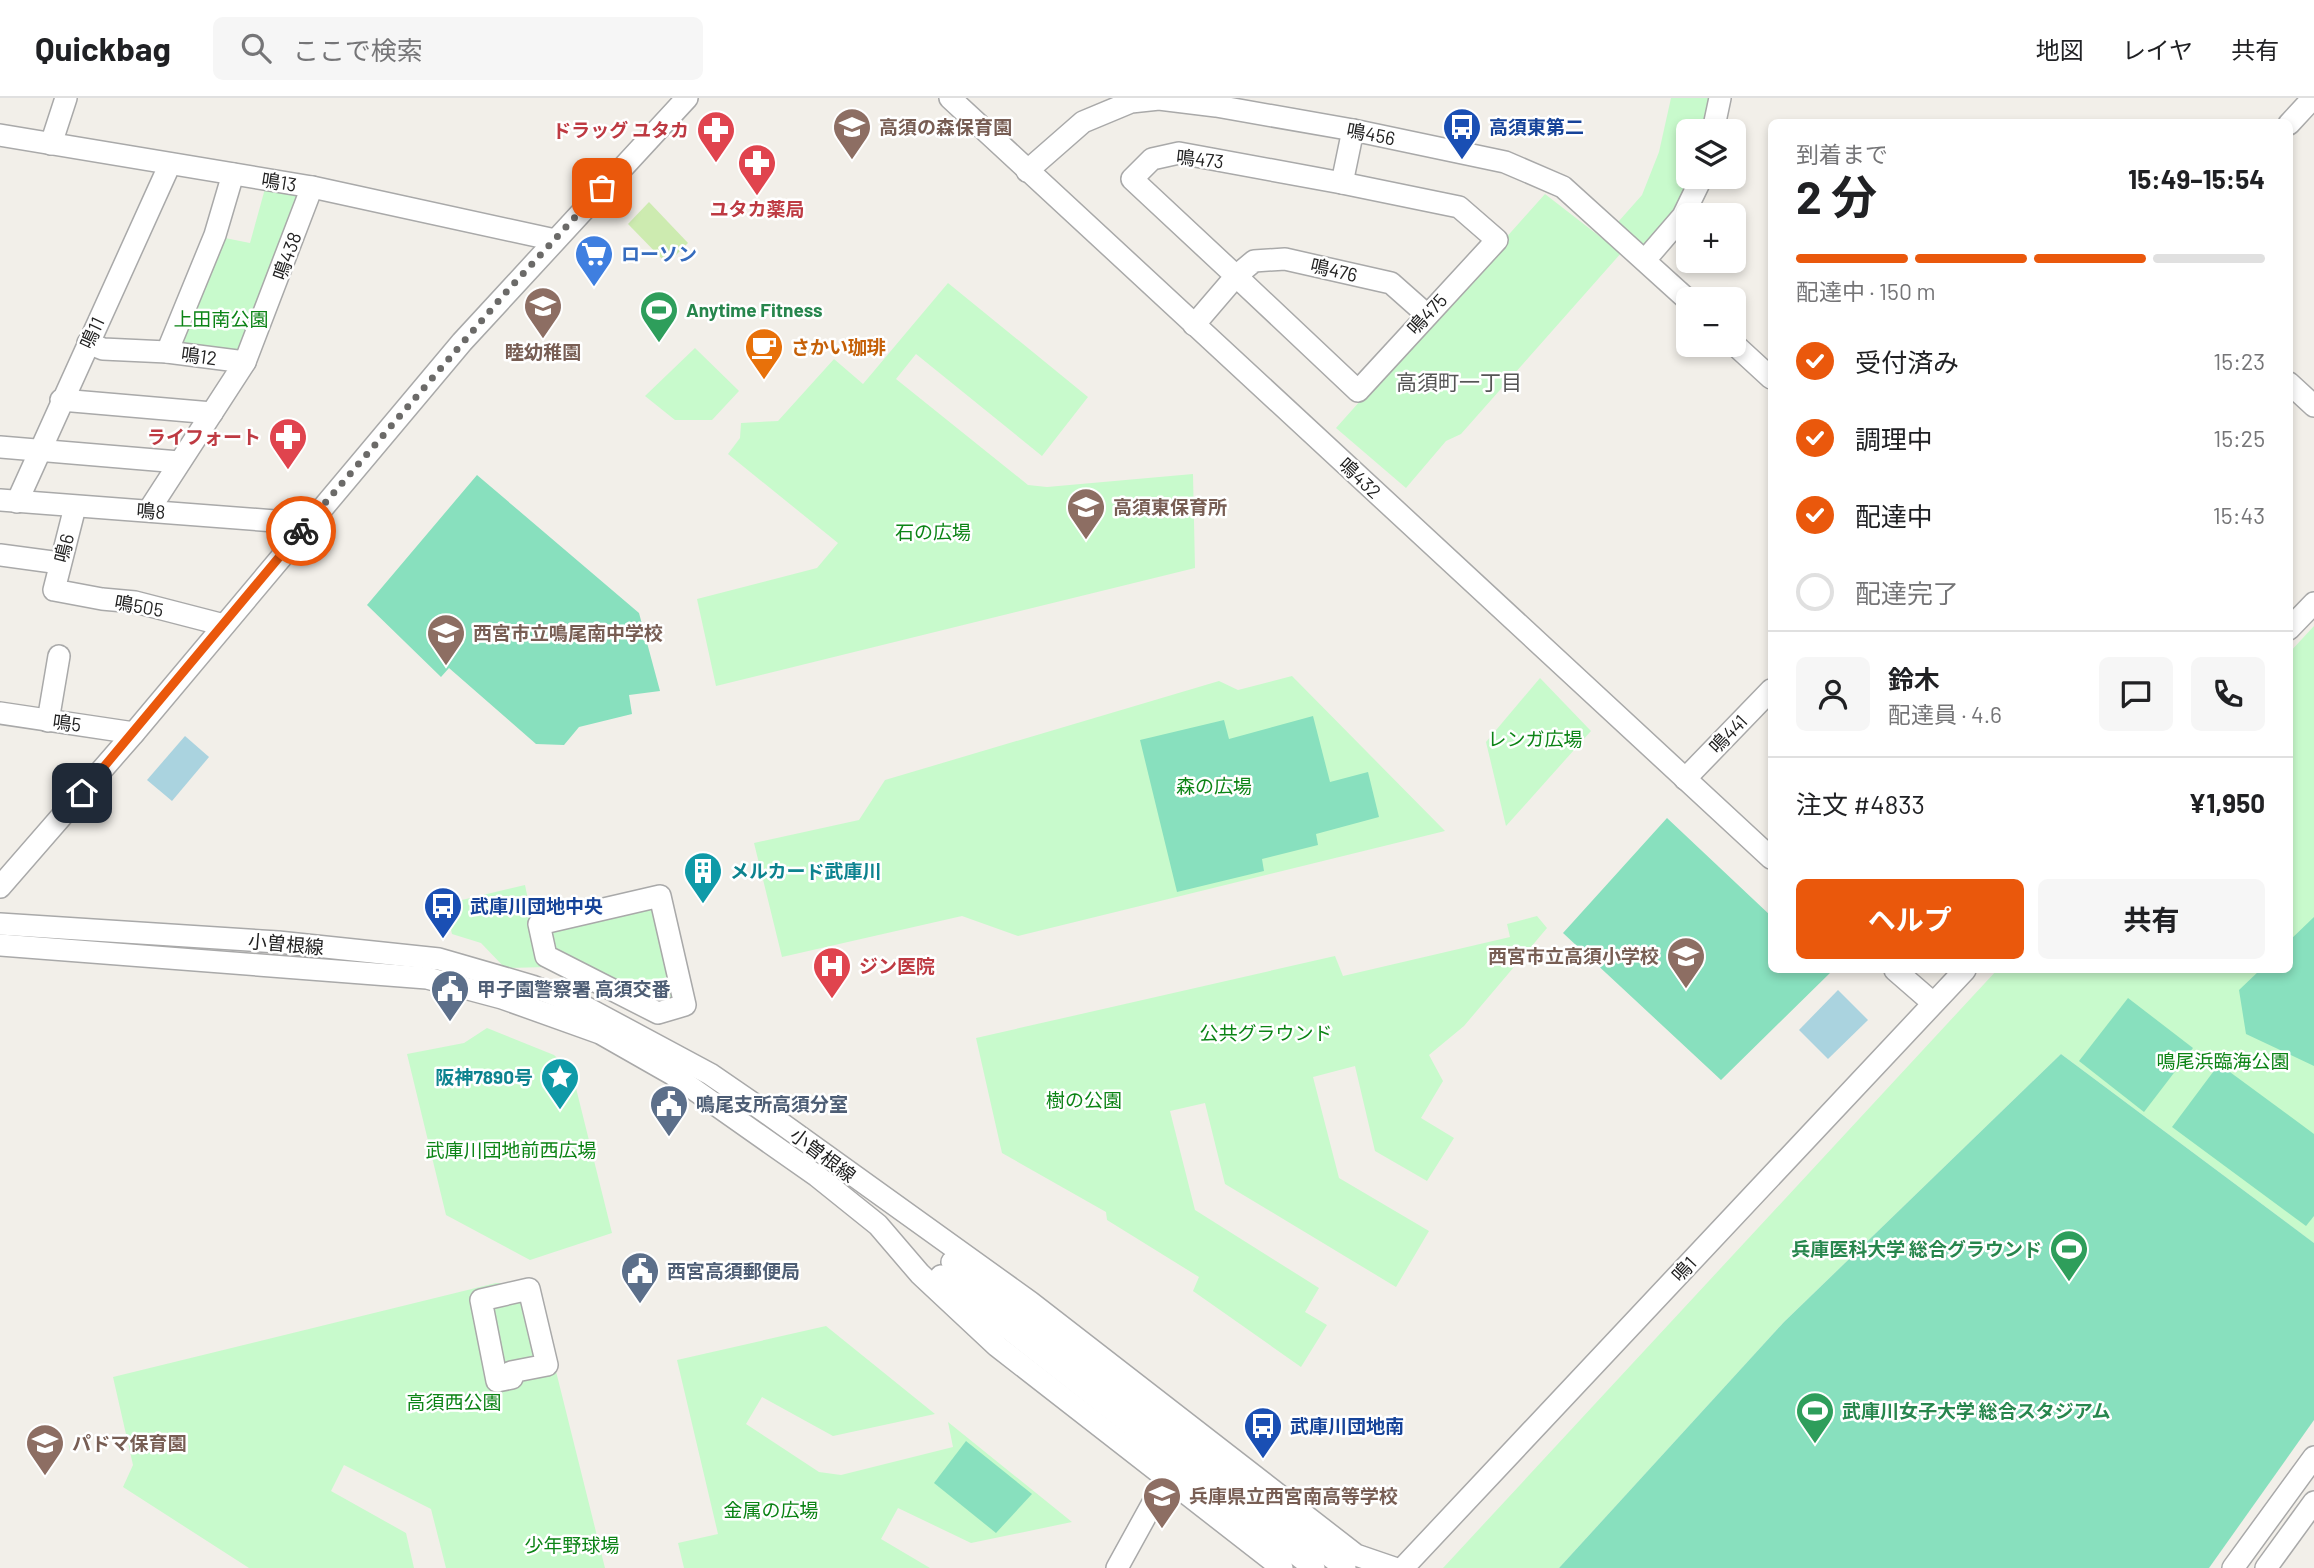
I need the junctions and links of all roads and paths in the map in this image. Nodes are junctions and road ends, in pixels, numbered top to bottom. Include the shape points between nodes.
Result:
1 (66, 98) edge
2 (687, 98) edge
3 (950, 98) edge
4 (1720, 98) edge
5 (2313, 98) edge
6 (1716, 119) edge
7 (2293, 120) edge
8 (1353, 130) junction
9 (0, 135) edge
10 (51, 144) junction
11 (170, 164) junction
12 (1027, 171) junction
13 (233, 174) junction
14 (1342, 183) junction
15 (312, 187) junction
16 (1696, 189) edge
17 (555, 240) junction
18 (1645, 260) junction
19 (1236, 276) junction
20 (1676, 289) edge
21 (1426, 314) junction
22 (1194, 325) junction
23 (88, 342) junction
24 (167, 352) junction
25 (1746, 355) edge
26 (245, 362) junction
27 (1768, 375) edge
28 (2293, 387) edge
29 (61, 400) junction
30 (2314, 407) edge
31 (212, 413) junction
32 (0, 447) edge
33 (37, 452) junction
34 (179, 462) junction
35 (8, 501) edge
36 (75, 507) junction
37 (149, 510) junction
38 (299, 533) junction
39 (0, 555) edge
40 (60, 563) junction
41 (54, 590) joint
42 (2314, 603) edge
43 (224, 625) junction
44 (2293, 625) edge
45 (59, 656) dead end
46 (1768, 693) edge
47 (0, 713) edge
48 (48, 721) junction
49 (134, 733) junction
50 (1685, 779) junction
51 (1768, 855) edge
52 (0, 887) edge
53 (0, 923) edge
54 (0, 945) edge
55 (546, 956) joint
56 (1898, 973) edge
57 (1962, 973) edge
58 (1933, 1003) junction
59 (863, 1185) junction
60 (878, 1225) junction
61 (1029, 1337) junction
62 (497, 1381) joint
63 (2314, 1457) edge
64 (1160, 1490) dead end
65 (2314, 1502) edge
66 (1117, 1568) edge
67 (1282, 1568) edge
68 (1314, 1568) edge
69 (1345, 1568) edge
70 (1394, 1568) edge
71 (1403, 1568) edge
72 (2233, 1568) edge
73 (2266, 1568) edge

1 - 10 street
2 - 17 street
3 - 12 street, 鳴432
4 - 6 street
5 - 7 street
8 - 12 street, 鳴456 via 1216,106 1159,99 1131,102 1083,122
8 - 14 street
8 - 18 street, 鳴456 via 1505,162 1563,187
9 - 10 street, 鳴13
10 - 11 street, 鳴13
11 - 13 street, 鳴13
11 - 23 street, 鳴11
12 - 22 street, 鳴432
13 - 15 street, 鳴13
13 - 24 street, 鳴12 via 215,235
14 - 19 street, 鳴473 via 1179,153 1152,159 1132,179
14 - 21 street, 鳴475 via 1459,207 1497,240
15 - 17 street, 鳴13
15 - 26 street, 鳴438
16 - 18 street via 1683,216
17 - 38 street
18 - 20 street, 鳴456
19 - 21 street, 鳴476 via 1254,261 1285,259 1391,283
19 - 21 street, 鳴475 via 1358,391
19 - 22 street
22 - 50 street, 鳴432
23 - 24 street via 103,349
23 - 29 street, 鳴11
24 - 26 street, 鳴12
25 - 27 street
26 - 31 street, 鳴12
28 - 30 street
29 - 31 street
29 - 33 street, 鳴11
31 - 34 street, 鳴12
32 - 33 street
33 - 34 street
33 - 35 street, 鳴11
34 - 37 street, 鳴12
35 - 36 street, 鳴8
36 - 37 street, 鳴8
36 - 40 street, 鳴6
37 - 38 street, 鳴8 via 275,522
38 - 43 street
39 - 40 street
40 - 41 street, 鳴6
41 - 43 street, 鳴505 via 135,602
42 - 44 street
43 - 49 street
45 - 48 street
46 - 50 street, 鳴441
47 - 48 street, 鳴5
48 - 49 street, 鳴5
49 - 52 street
50 - 51 street, 鳴432
53 - 59 street, 小曽根線 via 371,951 485,971 576,1003 645,1037 710,1074
54 - 60 street, 小曽根線 via 427,978 502,998 600,1033 672,1074 817,1175
55 - 55 street via 539,924 660,896 685,1005 658,1013
56 - 58 street
57 - 58 street, 鳴1
58 - 71 street, 鳴1
59 - 61 street via 984,1290
59 - 70 street, 小曽根線 via 1030,1302 1356,1555
60 - 61 street
60 - 67 street, 小曽根線 via 920,1274 997,1346
61 - 68 street
61 - 69 street
62 - 62 street via 547,1365 529,1289 481,1300
63 - 72 street
64 - 66 street
65 - 73 street

